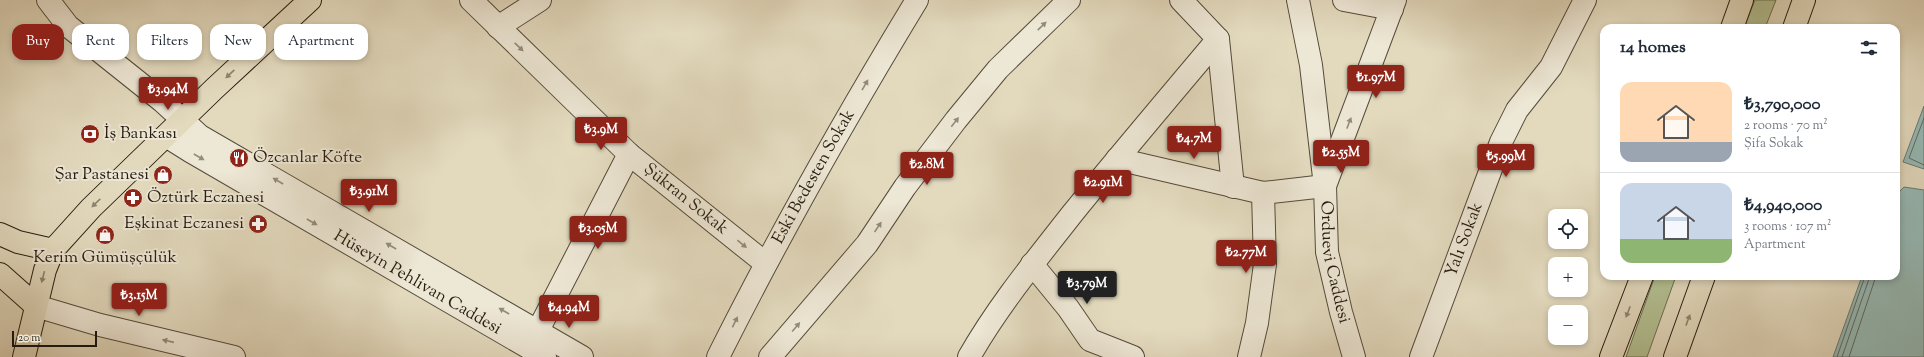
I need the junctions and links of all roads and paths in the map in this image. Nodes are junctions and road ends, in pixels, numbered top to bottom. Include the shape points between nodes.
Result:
1 (48, 0) edge
2 (310, 0) edge
3 (471, 0) edge
4 (540, 0) edge
5 (917, 0) edge
6 (1068, 0) edge
7 (1181, 0) edge
8 (1298, 0) edge
9 (1344, 0) edge
10 (1585, 0) edge
11 (1742, 0) edge
12 (1804, 0) edge
13 (1394, 5) edge
14 (1733, 24) edge
15 (1795, 24) edge
16 (498, 27) junction
17 (1218, 38) junction
18 (183, 121) junction
19 (166, 136) junction
20 (629, 154) junction
21 (1117, 159) junction
22 (1325, 186) junction
23 (1233, 187) junction
24 (1263, 193) junction
25 (0, 234) edge
26 (53, 250) junction
27 (765, 263) junction
28 (1032, 264) junction
29 (0, 274) edge
30 (1640, 280) edge
31 (1703, 280) edge
32 (36, 306) junction
33 (534, 348) edge
34 (1088, 348) edge
35 (24, 357) edge
36 (234, 357) edge
37 (582, 357) edge
38 (718, 357) edge
39 (770, 357) edge
40 (969, 357) edge
41 (1133, 357) edge
42 (1249, 357) edge
43 (1354, 357) edge
44 (1421, 357) edge
45 (1611, 357) edge
46 (1675, 357) edge

1 - 18 street, Hüseyin Pehlivan Caddesi via 68,26 162,101
2 -> 18 main road
3 - 16 street, Şükran Sokak
4 - 16 street
27 -> 5 street, Eski Bedesten Sokak via 867,81
39 -> 6 street via 866,244 956,120 998,69
7 - 17 street
8 - 22 street, Orduevi Caddesi via 1311,65
9 - 13 street
10 - 44 street, Yalı Sokak via 1550,67 1517,110 1501,142
11 - 14 main road
12 - 15 main road
22 -> 13 street
16 -> 20 street, Şükran Sokak
17 - 21 street
17 - 23 street
18 - 19 main road
33 -> 18 street, Hüseyin Pehlivan Caddesi via 200,136
19 -> 26 main road via 91,208
19 -> 33 street, Hüseyin Pehlivan Caddesi
20 -> 27 street, Şükran Sokak
20 - 33 street
21 - 23 street
21 - 28 street
22 - 24 street
22 - 43 street, Orduevi Caddesi via 1327,252
23 - 24 street
24 - 42 street via 1265,264 1257,323
25 - 26 main road via 18,242
26 -> 32 main road
38 -> 27 street, Eski Bedesten Sokak
28 - 34 street via 1068,308
28 - 40 street via 984,331
29 - 32 main road
30 -> 45 main road
46 -> 31 main road
32 - 35 main road
36 -> 32 street via 100,325
33 - 37 street, Hüseyin Pehlivan Caddesi
34 - 41 street

